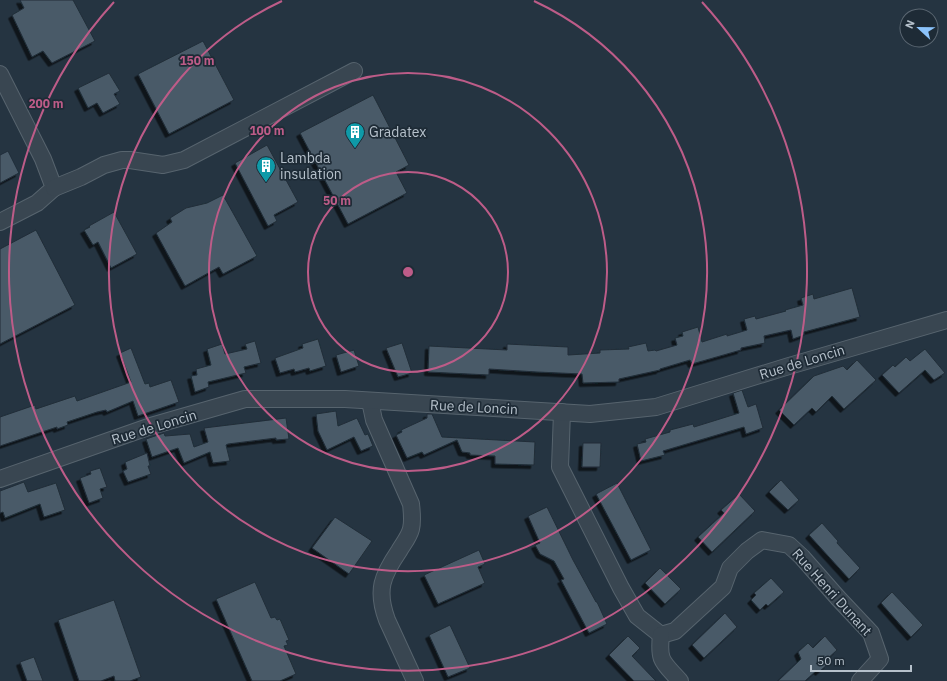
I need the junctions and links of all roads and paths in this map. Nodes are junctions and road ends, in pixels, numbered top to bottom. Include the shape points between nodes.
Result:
1 (354, 72) dead end
2 (0, 74) edge
3 (54, 188) junction
4 (0, 222) edge
5 (947, 320) edge
6 (370, 401) junction
7 (562, 412) junction
8 (0, 479) edge
9 (661, 635) junction
10 (415, 681) edge
11 (680, 681) edge
12 (860, 681) edge

1 - 3 street via 184,160 163,165 122,160 104,165
2 - 3 street via 43,159
3 - 4 street via 37,203
5 - 7 street, Rue de Loncin via 656,407 590,414
6 - 7 street, Rue de Loncin
6 - 8 street, Rue de Loncin via 245,399 151,426
6 - 10 street via 374,420 411,504 411,530 386,570 381,591 383,610
7 - 9 street via 560,468 637,616
9 - 11 street via 661,660
9 - 12 street, Rue Henri Dunant via 675,631 723,588 730,568 762,540 789,545 871,633 880,658

